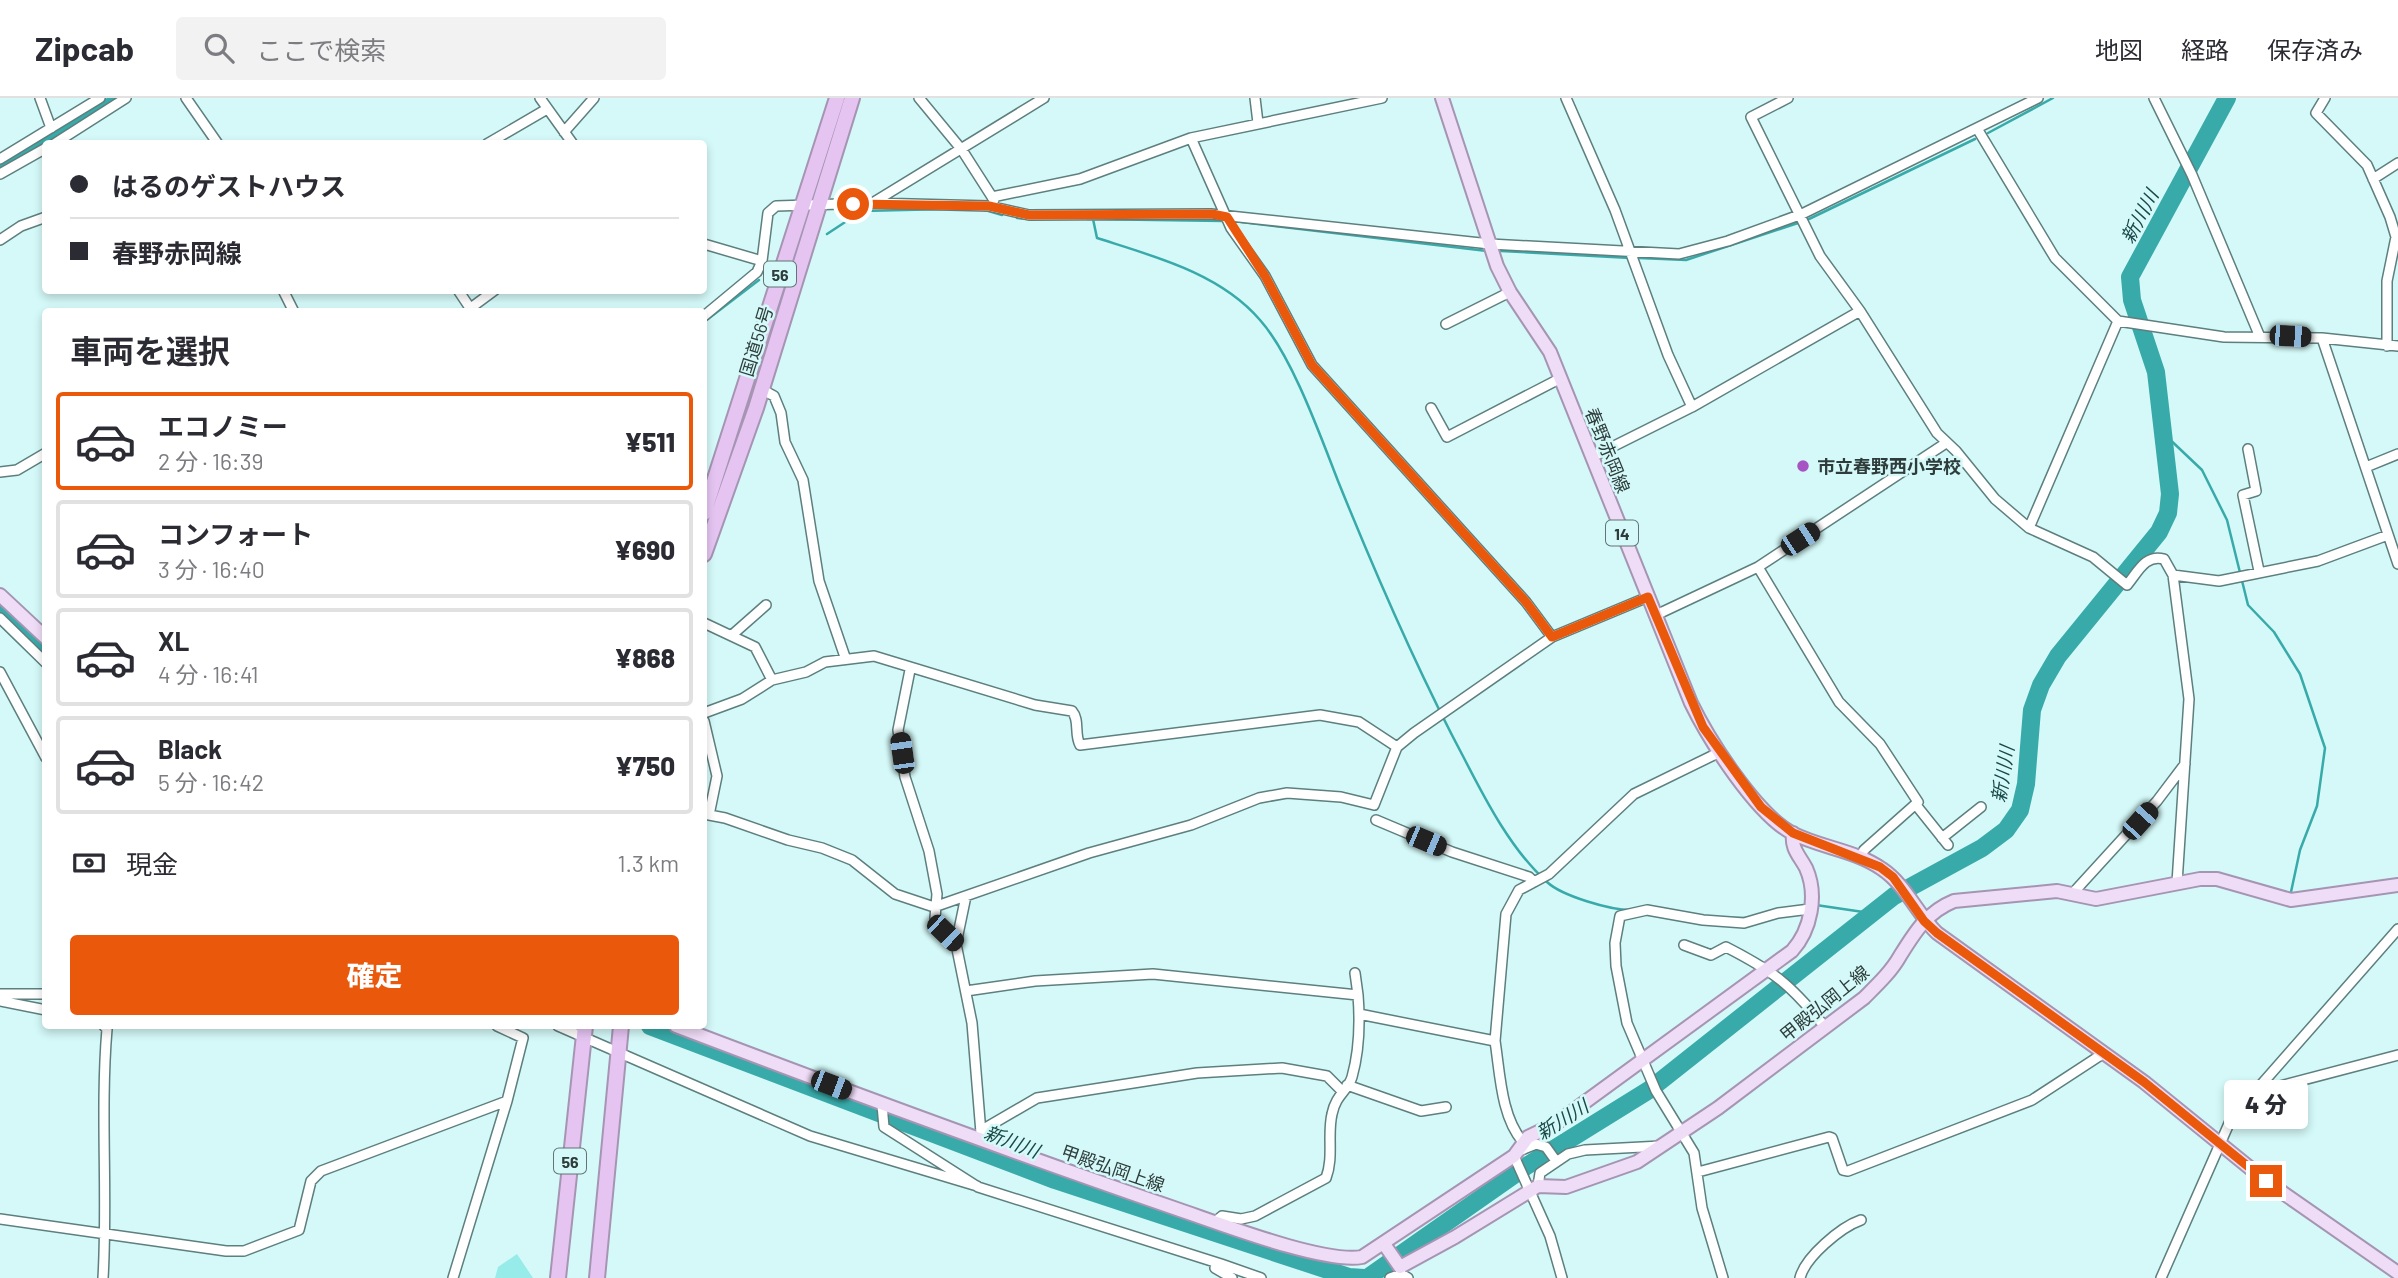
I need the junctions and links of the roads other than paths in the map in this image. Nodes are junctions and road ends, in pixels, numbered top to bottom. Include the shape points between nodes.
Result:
1 (40, 98) edge
2 (100, 98) edge
3 (127, 98) edge
4 (186, 98) edge
5 (540, 98) edge
6 (594, 98) edge
7 (837, 98) edge
8 (852, 98) edge
9 (919, 98) edge
10 (1044, 98) edge
11 (1255, 98) edge
12 (1382, 98) edge
13 (1442, 98) edge
14 (1566, 98) edge
15 (1788, 98) edge
16 (2038, 98) edge
17 (2154, 98) edge
18 (2325, 98) edge
19 (547, 109) junction
20 (1258, 123) junction
21 (51, 128) junction
22 (1978, 130) junction
23 (564, 132) junction
24 (1191, 138) junction
25 (60, 140) edge
26 (215, 140) edge
27 (494, 140) edge
28 (570, 140) edge
29 (42, 150) edge
30 (962, 150) junction
31 (0, 159) edge
32 (2398, 163) edge
33 (0, 174) edge
34 (2374, 179) junction
35 (992, 197) junction
36 (873, 203) junction
37 (809, 205) junction
38 (998, 208) junction
39 (1802, 214) junction
40 (1227, 217) junction
41 (42, 218) edge
42 (0, 240) edge
43 (1490, 244) junction
44 (707, 245) edge
45 (1631, 252) junction
46 (762, 261) junction
47 (1510, 292) junction
48 (490, 294) edge
49 (474, 308) edge
50 (1860, 310) junction
51 (707, 314) edge
52 (2118, 321) junction
53 (1446, 324) dead end
54 (2260, 337) junction
55 (2322, 338) junction
56 (2387, 346) junction
57 (2398, 346) edge
58 (1561, 378) junction
59 (761, 389) junction
60 (1692, 407) junction
61 (1431, 408) dead end
62 (1947, 443) junction
63 (2248, 449) dead end
64 (2398, 454) edge
65 (42, 455) edge
66 (1592, 457) junction
67 (2366, 467) junction
68 (0, 472) edge
69 (707, 504) edge
70 (2029, 528) junction
71 (2388, 535) junction
72 (707, 545) edge
73 (2398, 564) edge
74 (1758, 566) junction
75 (2254, 572) junction
76 (2173, 575) junction
77 (0, 595) edge
78 (1648, 597) junction
79 (766, 605) dead end
80 (1656, 615) junction
81 (0, 618) edge
82 (707, 626) edge
83 (42, 635) edge
84 (732, 635) junction
85 (1552, 637) junction
86 (845, 657) junction
87 (42, 659) edge
88 (910, 670) junction
89 (0, 672) edge
90 (772, 680) junction
91 (707, 712) edge
92 (707, 734) edge
93 (1396, 747) junction
94 (42, 751) edge
95 (1720, 752) junction
96 (2186, 762) junction
97 (1916, 805) junction
98 (1981, 807) dead end
99 (707, 811) edge
100 (707, 815) edge
101 (1376, 820) dead end
102 (1793, 833) junction
103 (1860, 858) junction
104 (1536, 881) junction
105 (2177, 883) junction
106 (2398, 885) edge
107 (2073, 893) junction
108 (966, 896) junction
109 (1810, 906) junction
110 (934, 907) junction
111 (1924, 921) junction
112 (2398, 929) edge
113 (956, 944) junction
114 (1684, 945) dead end
115 (1767, 968) junction
116 (1355, 973) dead end
117 (966, 991) junction
118 (42, 993) edge
119 (0, 994) edge
120 (1358, 995) junction
121 (0, 1001) edge
122 (42, 1009) edge
123 (1359, 1014) junction
124 (1825, 1027) junction
125 (107, 1029) edge
126 (504, 1029) edge
127 (566, 1029) edge
128 (621, 1029) edge
129 (684, 1029) edge
130 (583, 1035) edge
131 (1495, 1041) junction
132 (617, 1051) junction
133 (2104, 1053) junction
134 (2398, 1055) edge
135 (1642, 1060) junction
136 (1345, 1088) junction
137 (2257, 1088) junction
138 (507, 1101) junction
139 (882, 1105) junction
140 (1446, 1107) dead end
141 (1683, 1133) junction
142 (980, 1135) junction
143 (2219, 1144) junction
144 (1663, 1146) junction
145 (1551, 1154) junction
146 (1519, 1158) junction
147 (1698, 1172) junction
148 (977, 1186) junction
149 (1534, 1188) junction
150 (0, 1219) edge
151 (1861, 1220) dead end
152 (1215, 1222) junction
153 (106, 1236) junction
154 (1384, 1244) junction
155 (1221, 1264) junction
156 (1403, 1273) edge
157 (2398, 1273) edge
158 (103, 1278) edge
159 (453, 1278) edge
160 (558, 1278) edge
161 (597, 1278) edge
162 (1232, 1278) edge
163 (1261, 1278) edge
164 (1390, 1278) edge
165 (1562, 1278) edge
166 (1723, 1278) edge
167 (1800, 1278) edge
168 (2161, 1278) edge

1 - 21 street
2 - 21 street
3 - 25 street
4 - 26 street
5 - 19 street
6 - 23 street
7 - 37 highway, 国道56号 / 56
8 - 37 highway, 国道56号 / 56
9 - 30 street
10 - 30 street
11 - 20 street
12 - 20 street
13 - 43 main road, 春野赤岡線 / 14
14 - 45 street
15 - 39 street via 1751,117
16 - 22 street
17 - 54 street via 2192,175
18 - 34 street via 2316,113 2367,165
19 - 23 street
19 - 27 street
20 - 24 street
21 - 31 street
22 - 39 street
22 - 52 street via 2055,258
23 - 28 street
24 - 35 street via 1080,179
24 - 40 street
29 - 33 street
30 - 35 street
30 - 36 street
32 - 34 street
34 - 56 street via 2396,237 2387,281
35 - 38 street
36 - 37 street
36 - 38 street
37 - 46 street via 776,206 768,213
37 - 59 highway, 国道56号 / 56
37 - 69 highway, 国道56号 / 56
38 - 40 street via 1029,215
39 - 45 street via 1694,251
39 - 50 street via 1820,256
40 - 43 street
40 - 85 street via 1265,276 1312,365 1526,602
41 - 42 street
43 - 45 street
43 - 47 main road, 春野赤岡線 / 14
44 - 46 street
45 - 60 street
46 - 51 street via 750,281
47 - 53 street
47 - 58 main road, 春野赤岡線 / 14 via 1550,352
48 - 49 street
50 - 60 street
50 - 62 street
52 - 54 street via 2224,337
52 - 70 street
54 - 55 street
55 - 56 street
55 - 67 street
56 - 57 street
58 - 61 street via 1447,437
58 - 66 main road, 春野赤岡線 / 14
59 - 72 highway, 国道56号 / 56
59 - 86 street via 774,396 785,442 803,480 819,581
60 - 66 street
62 - 70 street via 1996,499
62 - 74 street
63 - 75 street via 2256,491 2243,495
64 - 67 street
65 - 68 street via 17,470
66 - 78 main road, 春野赤岡線 / 14
67 - 71 street
70 - 76 street via 2093,557 2127,585 2153,558 2164,559
71 - 73 street
71 - 75 street via 2318,561
74 - 80 street
74 - 97 street via 1839,702 1880,744
75 - 76 street via 2219,581
76 - 96 street via 2189,699
77 - 83 main road
78 - 80 main road, 春野赤岡線 / 14
78 - 85 street
79 - 84 street
80 - 95 main road, 春野赤岡線 / 14 via 1691,704
81 - 87 street
82 - 84 street
84 - 90 street via 754,647
85 - 93 street
86 - 88 street via 874,656
86 - 90 street
88 - 93 street via 1072,711 1080,745 1320,715 1359,722
88 - 110 street via 898,730 905,777 929,851 937,894
89 - 94 street
90 - 91 street via 742,699
92 - 99 street via 717,776
93 - 108 street via 1374,805 1287,793 1259,798 1191,825 1089,853
95 - 102 main road, 春野赤岡線 / 14 via 1771,818
95 - 104 street via 1634,794
96 - 105 street
96 - 107 street via 2157,801
97 - 98 street via 1945,842
97 - 103 street
100 - 110 street via 852,860 895,894
101 - 104 street
102 - 103 main road, 春野赤岡線 / 14
102 - 109 main road, 甲殿弘岡上線 via 1794,849 1810,878
103 - 111 main road, 春野赤岡線 / 14 via 1880,867 1901,887
104 - 131 street via 1519,890 1506,914
105 - 106 main road, 甲殿弘岡上線 via 2217,879 2291,900
105 - 107 main road, 甲殿弘岡上線 via 2096,900
107 - 111 main road, 甲殿弘岡上線 via 1954,901
108 - 110 street
108 - 113 street
109 - 115 main road, 甲殿弘岡上線 via 1811,921 1804,938
109 - 135 street via 1744,923 1647,910 1620,916 1615,943 1621,1003
110 - 113 street via 935,918
111 - 124 main road, 甲殿弘岡上線 via 1881,981
111 - 133 main road, 春野赤岡線 / 14
112 - 137 street
113 - 117 street
114 - 115 street via 1711,955 1726,947
115 - 124 street via 1790,985
115 - 135 main road, 甲殿弘岡上線
116 - 120 street
117 - 120 street via 1035,981 1153,974
117 - 142 street
118 - 119 street
120 - 123 street
121 - 122 street
123 - 131 street
123 - 136 street via 1352,1079
124 - 141 main road, 甲殿弘岡上線
125 - 153 street via 102,1111
126 - 138 street via 523,1038
127 - 130 street
128 - 132 highway, 56
129 - 139 main road, 甲殿弘岡上線
130 - 132 street
130 - 160 highway, 56
131 - 146 street
132 - 148 street via 810,1136
132 - 161 highway, 56
133 - 143 main road, 春野赤岡線 / 14
133 - 147 street via 2032,1100 1848,1171 1843,1170 1829,1137
134 - 137 street via 2261,1091
135 - 141 street
135 - 146 main road, 甲殿弘岡上線 via 1555,1124
136 - 140 street via 1421,1111
136 - 142 street via 1327,1076 1282,1068 1197,1073 1037,1098
136 - 152 street via 1335,1098 1331,1165 1326,1178 1255,1216 1222,1216
137 - 143 street via 2231,1119
138 - 153 street via 321,1171 311,1181 299,1230 244,1251
138 - 159 street
139 - 142 main road, 甲殿弘岡上線
139 - 148 street via 884,1126
141 - 144 main road, 甲殿弘岡上線
141 - 147 street
142 - 152 main road, 甲殿弘岡上線
143 - 157 main road, 春野赤岡線 / 14
143 - 168 street
144 - 145 street
144 - 149 main road, 甲殿弘岡上線 via 1637,1162 1566,1187
145 - 146 street via 1536,1144
145 - 149 street
146 - 149 street
146 - 154 main road, 甲殿弘岡上線
147 - 166 street via 1702,1208
148 - 155 street
149 - 156 main road, 甲殿弘岡上線
149 - 165 street
150 - 153 street
151 - 167 street via 1844,1226 1804,1267
152 - 154 main road, 甲殿弘岡上線 via 1337,1259 1362,1258
153 - 158 street
154 - 156 main road
155 - 162 street via 1215,1268
155 - 163 street
156 - 164 street

